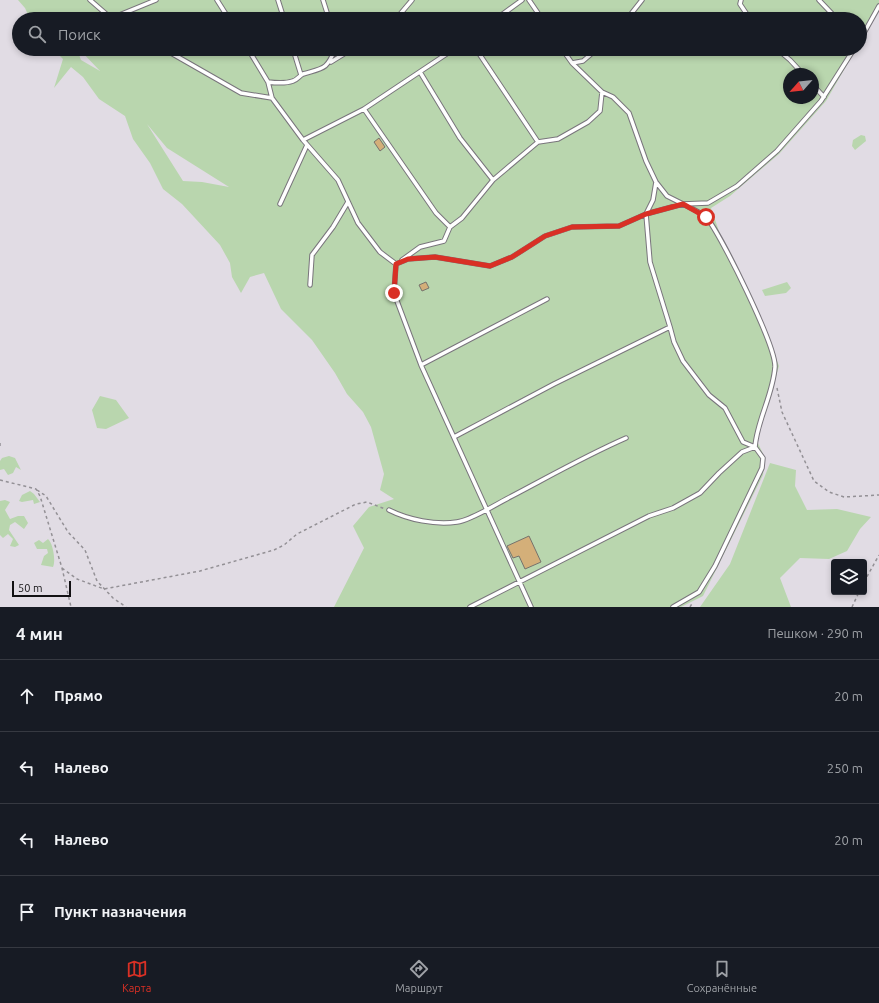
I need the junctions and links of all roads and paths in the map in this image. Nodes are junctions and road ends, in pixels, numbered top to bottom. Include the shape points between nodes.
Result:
1 (90, 0) edge
2 (156, 0) edge
3 (217, 0) edge
4 (278, 0) edge
5 (323, 0) edge
6 (412, 0) edge
7 (522, 0) edge
8 (529, 0) edge
9 (642, 0) edge
10 (741, 0) edge
11 (819, 0) edge
12 (879, 6) edge
13 (104, 12) edge
14 (128, 12) edge
15 (225, 12) edge
16 (282, 12) edge
17 (327, 12) edge
18 (402, 12) edge
19 (506, 12) edge
20 (537, 12) edge
21 (633, 12) edge
22 (745, 12) edge
23 (830, 12) edge
24 (867, 27) edge
25 (176, 56) edge
26 (252, 56) edge
27 (295, 56) edge
28 (332, 56) edge
29 (340, 56) edge
30 (444, 56) edge
31 (481, 56) edge
32 (567, 56) edge
33 (589, 56) edge
34 (785, 56) edge
35 (850, 56) edge
36 (330, 62) junction
37 (572, 63) junction
38 (797, 68) edge
39 (420, 72) junction
40 (301, 75) junction
41 (268, 82) junction
42 (819, 91) edge
43 (602, 92) junction
44 (824, 96) junction
45 (272, 98) junction
46 (364, 109) junction
47 (303, 140) junction
48 (538, 142) junction
49 (307, 145) junction
50 (493, 180) junction
51 (656, 182) junction
52 (348, 202) junction
53 (280, 204) dead end
54 (683, 204) junction
55 (646, 214) junction
56 (450, 227) junction
57 (396, 264) junction
58 (310, 285) dead end
59 (547, 299) dead end
60 (670, 326) junction
61 (420, 366) junction
62 (777, 387) dead end
63 (454, 437) junction
64 (626, 438) dead end
65 (0, 443) edge
66 (0, 447) edge
67 (755, 447) junction
68 (0, 480) edge
69 (36, 489) junction
70 (879, 496) edge
71 (488, 509) junction
72 (389, 510) joint
73 (879, 555) edge
74 (62, 568) junction
75 (867, 577) edge
76 (519, 582) junction
77 (104, 589) junction
78 (858, 595) edge
79 (124, 606) edge
80 (71, 607) edge
81 (470, 607) edge
82 (531, 607) edge
83 (672, 607) edge
84 (852, 607) edge

1 - 13 lane
2 - 14 lane
3 - 15 lane
4 - 16 lane
5 - 17 lane
6 - 18 lane
7 - 19 lane
8 - 20 lane
9 - 21 lane
10 - 22 lane via 740,4
11 - 23 lane
12 - 24 lane
25 - 45 lane via 241,93
26 - 41 lane
27 - 40 lane
28 - 36 lane
29 - 36 lane
30 - 39 lane
31 - 48 lane
32 - 37 lane
33 - 37 lane via 583,61
34 - 38 lane
35 - 44 lane
36 - 40 lane via 317,72
37 - 43 lane
39 - 46 lane
39 - 50 lane via 460,138
40 - 41 lane via 294,81
41 - 45 lane
42 - 44 lane
43 - 48 lane via 600,111 588,122 558,139
43 - 51 lane via 613,97 629,113
44 - 54 lane via 776,151 737,186 708,203
45 - 47 lane
46 - 47 lane
46 - 56 lane via 436,213
47 - 49 lane
48 - 50 lane
49 - 52 lane via 338,180
49 - 53 lane
50 - 56 lane via 467,213
51 - 54 lane via 667,196
51 - 55 lane via 653,200
52 - 57 lane via 358,223 380,252
52 - 58 lane via 312,255
54 - 55 lane
54 - 67 lane via 706,217 720,238 750,299 770,348 775,366 760,418
55 - 57 lane via 619,226 572,227 545,236 512,257 490,266 435,257 408,259
55 - 60 lane via 650,262
56 - 57 lane via 444,241 420,248
57 - 61 lane via 394,293
59 - 61 lane
60 - 63 lane
60 - 67 lane via 683,361 709,395 725,408 743,442
61 - 63 lane
62 - 70 path via 782,412 814,481 829,492 844,497
63 - 71 lane
64 - 71 lane
65 - 66 path
67 - 76 lane via 742,452 700,493
67 - 83 lane via 762,458 762,468 715,566 700,592
68 - 69 path
69 - 74 path via 46,511
69 - 77 path via 46,496 68,532 85,550 95,577
71 - 72 lane via 459,522 441,523 404,517
71 - 76 lane
72 - 77 path via 367,502 356,504 297,534 274,550 200,571
73 - 75 path
74 - 77 path via 77,578
74 - 80 path
76 - 81 lane
76 - 82 lane
77 - 79 path
78 - 84 path

